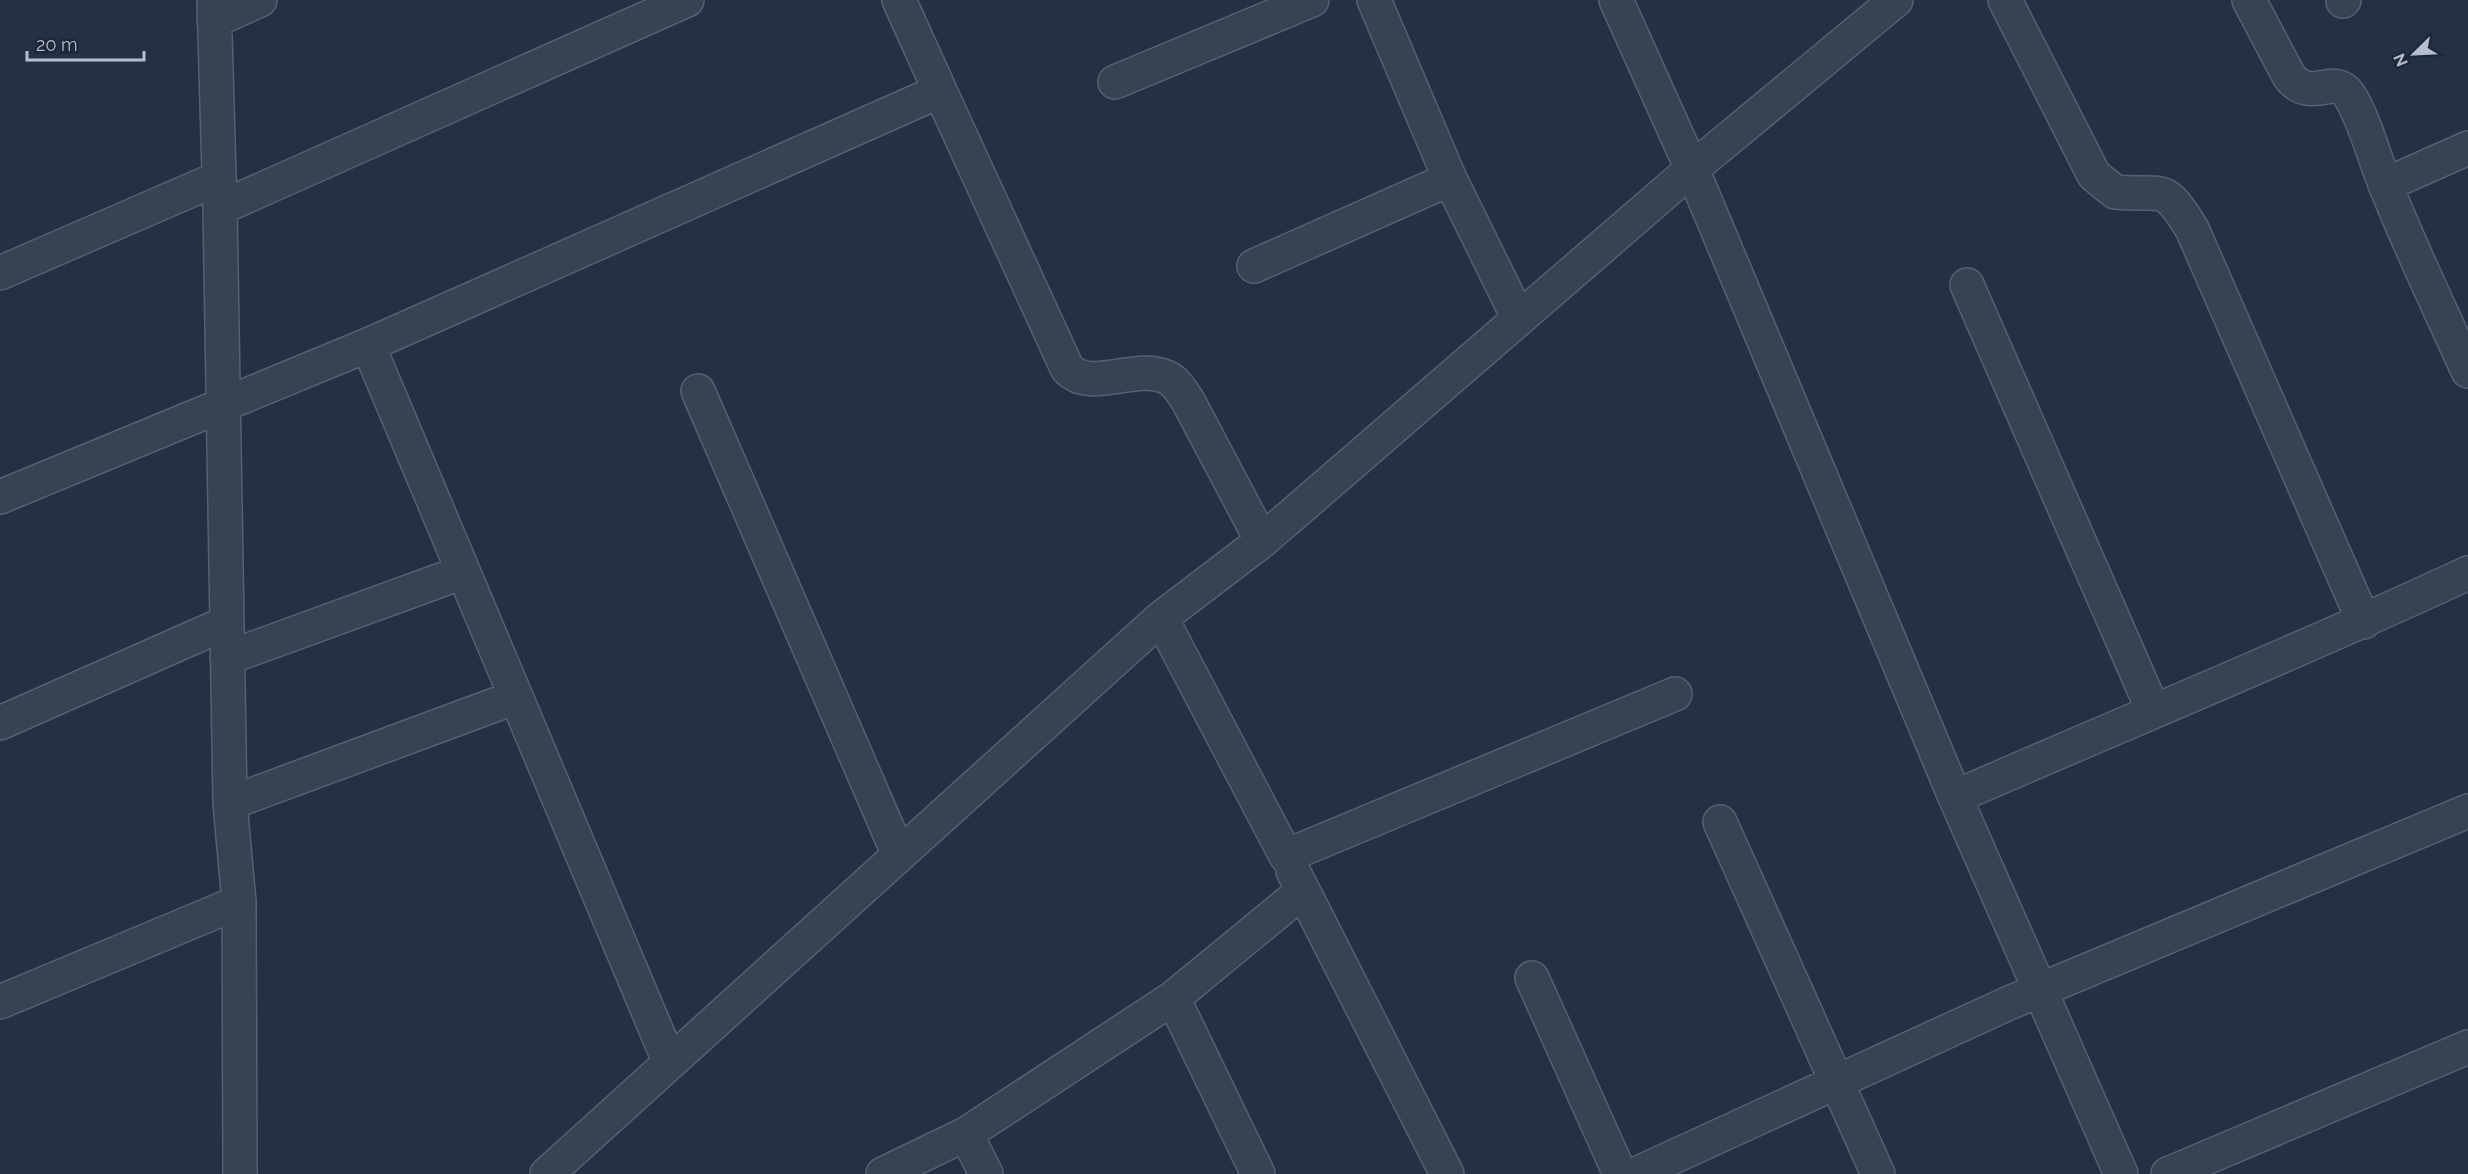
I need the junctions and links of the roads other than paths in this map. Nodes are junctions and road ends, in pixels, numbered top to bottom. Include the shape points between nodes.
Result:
1 (260, 0) edge
2 (687, 0) edge
3 (899, 0) edge
4 (1312, 0) edge
5 (1374, 0) edge
6 (1616, 0) edge
7 (2005, 0) edge
8 (2249, 0) edge
9 (1894, 1) edge
10 (214, 10) edge
11 (1115, 82) dead end
12 (940, 91) junction
13 (2468, 148) edge
14 (1692, 169) junction
15 (1450, 179) junction
16 (2385, 185) junction
17 (220, 193) junction
18 (1254, 266) dead end
19 (0, 273) edge
20 (1967, 285) dead end
21 (1518, 319) junction
22 (368, 345) junction
23 (2465, 354) edge
24 (698, 391) dead end
25 (222, 405) junction
26 (0, 497) edge
27 (1262, 541) junction
28 (463, 572) junction
29 (2468, 573) edge
30 (1161, 618) junction
31 (2364, 622) junction
32 (226, 623) junction
33 (227, 658) junction
34 (1675, 694) dead end
35 (516, 697) junction
36 (2153, 710) junction
37 (0, 723) edge
38 (1955, 797) junction
39 (230, 803) junction
40 (2468, 811) edge
41 (1719, 822) dead end
42 (899, 855) junction
43 (1286, 856) junction
44 (1303, 891) junction
45 (239, 902) junction
46 (1532, 978) dead end
47 (2040, 989) junction
48 (1173, 998) junction
49 (0, 1002) edge
50 (2468, 1047) edge
51 (670, 1063) junction
52 (1836, 1082) junction
53 (966, 1134) junction
54 (240, 1174) edge
55 (546, 1174) edge
56 (883, 1174) edge
57 (986, 1174) edge
58 (1258, 1174) edge
59 (1448, 1174) edge
60 (1620, 1174) edge
61 (1636, 1174) edge
62 (1878, 1174) edge
63 (2121, 1174) edge
64 (2168, 1174) edge

1 - 10 street
2 - 17 street
3 - 12 street
4 - 11 street
5 - 15 street
6 - 14 street
7 - 31 street via 2094,175 2115,192 2166,194 2192,229
8 - 16 street via 2296,85 2308,90 2335,86 2348,94
9 - 14 street
10 - 17 street
12 - 22 street
12 - 27 street via 1067,368 1085,379 1142,373 1167,377 1176,384
13 - 16 street
14 - 21 street
14 - 38 street
15 - 18 street
15 - 21 street
16 - 23 street
17 - 19 street
17 - 25 street
20 - 36 street
21 - 27 street
22 - 25 street
22 - 28 street
24 - 42 street
25 - 26 street
25 - 32 street
27 - 30 street
28 - 33 street
28 - 35 street
29 - 31 street
30 - 42 street
30 - 43 street
31 - 36 street
32 - 33 street
32 - 37 street
33 - 39 street
34 - 43 street
35 - 39 street
35 - 51 street
36 - 38 street
38 - 47 street
39 - 45 street
40 - 47 street
41 - 52 street
42 - 51 street
43 - 44 street
44 - 48 street
44 - 59 street
45 - 49 street
45 - 54 street
46 - 60 street
47 - 52 street
47 - 63 street
48 - 53 street
48 - 58 street
50 - 64 street
51 - 55 street
52 - 61 street
52 - 62 street
53 - 56 street
53 - 57 street

